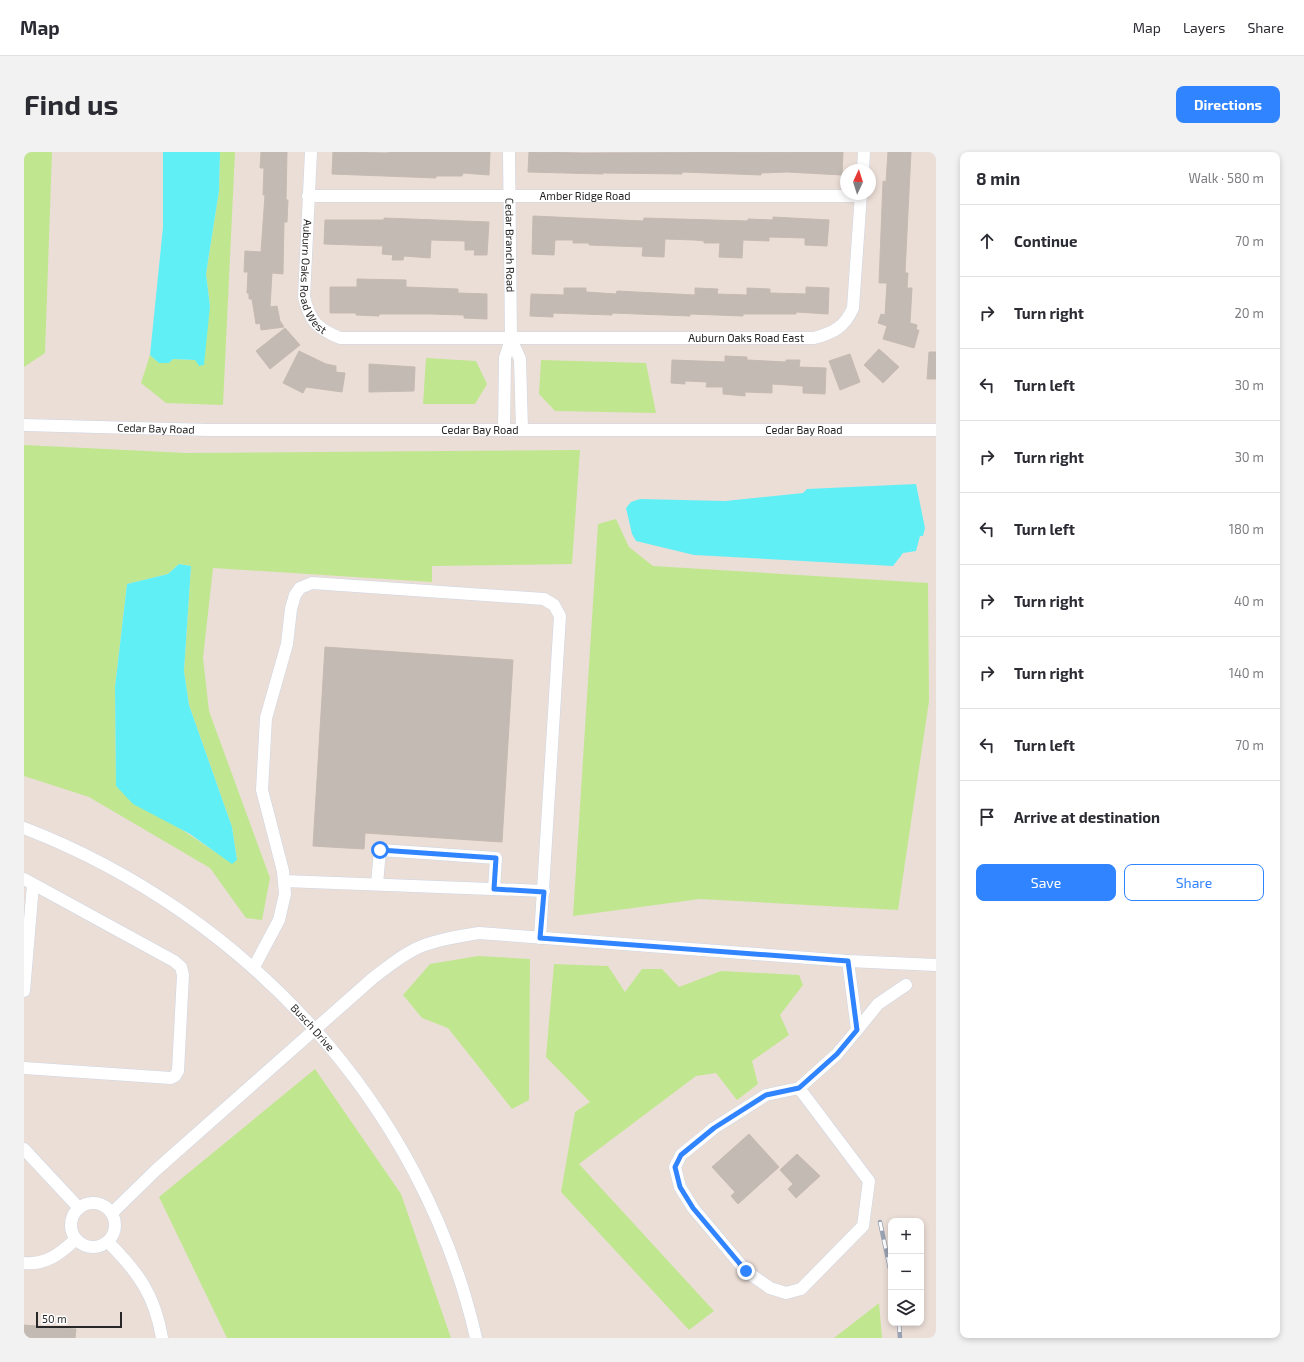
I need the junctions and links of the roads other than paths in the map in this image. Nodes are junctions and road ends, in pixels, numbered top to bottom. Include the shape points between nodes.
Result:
1 (311, 152) edge
2 (509, 152) edge
3 (864, 152) edge
4 (863, 164) edge
5 (840, 195) edge
6 (308, 196) junction
7 (509, 196) junction
8 (861, 200) edge
9 (510, 339) junction
10 (24, 425) edge
11 (504, 430) junction
12 (522, 430) junction
13 (936, 430) edge
14 (24, 828) edge
15 (284, 881) junction
16 (28, 882) edge
17 (377, 884) junction
18 (494, 889) junction
19 (544, 892) junction
20 (540, 938) junction
21 (848, 961) junction
22 (936, 965) edge
23 (254, 967) junction
24 (906, 985) dead end
25 (24, 991) edge
26 (316, 1030) junction
27 (857, 1030) junction
28 (25, 1069) edge
29 (799, 1088) junction
30 (24, 1149) edge
31 (79, 1208) junction
32 (112, 1212) junction
33 (76, 1239) junction
34 (108, 1242) junction
35 (24, 1263) edge
36 (162, 1338) edge
37 (476, 1338) edge

1 - 6 street, Auburn Oaks Road West
2 - 7 street, Cedar Branch Road
3 - 4 street
5 - 7 street, Amber Ridge Road
6 - 7 street, Amber Ridge Road
6 - 9 street, Auburn Oaks Road West via 304,297 308,314 324,331 340,338
7 - 9 street, Cedar Branch Road
8 - 9 street, Auburn Oaks Road East via 854,308 840,329 814,338
9 - 11 street, Cedar Branch Road via 505,358
9 - 12 street, Cedar Branch Road via 520,359
10 - 11 street, Cedar Bay Road via 209,430
11 - 12 street, Cedar Bay Road
12 - 13 street, Cedar Bay Road
14 - 23 street, Busch Drive via 59,842 133,880 200,924
15 - 17 street
15 - 19 street via 262,790 266,718 287,644 295,595 300,588 312,583 544,599 554,605 560,616
15 - 23 street via 285,894 279,920
16 - 25 street
16 - 28 street via 174,961 181,967 183,975 178,1071 175,1076 171,1078
17 - 18 street
17 - 18 street via 380,850 496,858
18 - 19 street
19 - 20 street
20 - 21 street
20 - 26 street via 479,933 420,947 373,978
21 - 22 street
21 - 27 street
23 - 26 street, Busch Drive
24 - 27 street via 878,1004
26 - 32 street via 156,1170
26 - 37 street, Busch Drive via 376,1108 421,1186 451,1254
27 - 29 street via 837,1054
29 - 29 street via 766,1095 714,1128 681,1155 675,1167 680,1187 693,1208 746,1271 770,1288 786,1293 801,1289 863,1226 869,1181
30 - 31 street
31 - 32 street via 93,1202
31 - 33 street via 71,1221
32 - 34 street via 116,1228
33 - 34 street via 88,1247
33 - 35 street via 53,1258 36,1264
34 - 36 street via 133,1268 145,1286 155,1307

